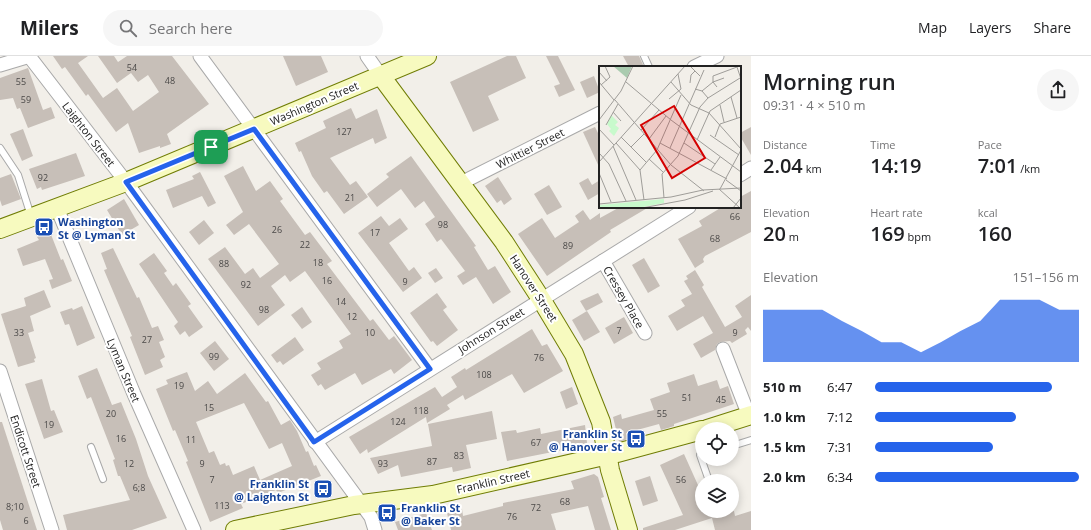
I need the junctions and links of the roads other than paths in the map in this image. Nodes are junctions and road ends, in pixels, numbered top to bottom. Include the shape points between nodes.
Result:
1 (30, 56) edge
2 (200, 56) edge
3 (367, 56) edge
4 (427, 56) edge
5 (644, 56) edge
6 (717, 56) edge
7 (0, 65) edge
8 (649, 66) edge
9 (696, 66) edge
10 (381, 76) junction
11 (599, 113) edge
12 (254, 129) junction
13 (0, 148) edge
14 (751, 168) edge
15 (741, 174) edge
16 (126, 182) junction
17 (460, 183) junction
18 (57, 208) junction
19 (687, 208) edge
20 (32, 217) junction
21 (0, 229) edge
22 (603, 261) junction
23 (542, 299) junction
24 (645, 333) dead end
25 (723, 349) dead end
26 (430, 369) junction
27 (0, 371) edge
28 (750, 415) edge
29 (728, 422) edge
30 (695, 432) edge
31 (751, 440) edge
32 (314, 442) junction
33 (739, 444) edge
34 (91, 447) dead end
35 (607, 456) junction
36 (103, 479) dead end
37 (361, 504) junction
38 (246, 529) edge
39 (52, 530) edge
40 (194, 530) edge
41 (375, 530) edge
42 (628, 530) edge

1 - 7 street
1 - 16 street, Laighton Street
2 - 12 street
3 - 10 street
4 - 10 main road, Washington Street
5 - 8 lane
6 - 9 street
10 - 12 main road, Washington Street
10 - 17 main road, Hanover Street
11 - 17 street, Whittier Street
12 - 16 main road, Washington Street
12 - 26 street
13 - 20 lane via 18,174
14 - 15 street
16 - 18 main road, Washington Street
16 - 32 street, Laighton Street
17 - 23 main road, Hanover Street
18 - 20 main road, Washington Street
18 - 40 street, Lyman Street
19 - 22 street, Johnson Street
20 - 21 main road, Washington Street
22 - 23 street, Johnson Street
22 - 24 street, Cressey Place
23 - 26 street, Johnson Street
23 - 35 main road, Hanover Street via 584,375 601,422
25 - 28 street
26 - 32 street, Johnson Street
27 - 39 street, Endicott Street
28 - 29 main road
30 - 35 main road, Franklin Street
31 - 33 lane
32 - 37 street, Laighton Street
34 - 36 lane
35 - 37 main road, Franklin Street via 433,495
35 - 42 main road, Hanover Street
37 - 38 main road, Franklin Street
37 - 41 street, Laighton Street via 371,517

